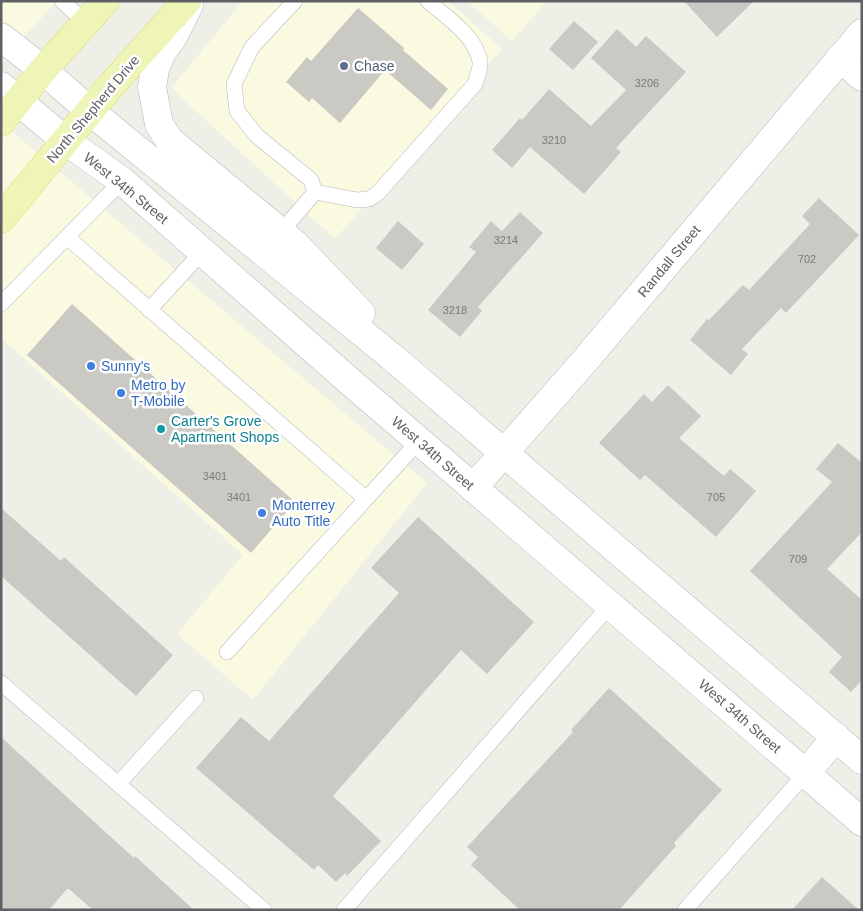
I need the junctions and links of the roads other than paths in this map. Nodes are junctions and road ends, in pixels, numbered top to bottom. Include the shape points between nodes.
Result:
1 (62, 1) edge
2 (105, 1) edge
3 (189, 1) edge
4 (295, 1) edge
5 (428, 1) edge
6 (86, 23) junction
7 (862, 33) edge
8 (1, 37) edge
9 (840, 58) junction
10 (43, 70) junction
11 (862, 77) edge
12 (10, 94) edge
13 (90, 111) junction
14 (1, 122) edge
15 (66, 141) junction
16 (122, 182) junction
17 (315, 192) junction
18 (1, 219) edge
19 (281, 232) junction
20 (67, 237) junction
21 (202, 252) junction
22 (1, 304) edge
23 (149, 310) junction
24 (392, 357) junction
25 (418, 441) junction
26 (504, 452) junction
27 (473, 488) junction
28 (366, 499) junction
29 (610, 605) junction
30 (227, 652) dead end
31 (1, 683) edge
32 (196, 698) dead end
33 (836, 737) junction
34 (862, 760) edge
35 (806, 773) junction
36 (118, 784) junction
37 (862, 822) edge
38 (264, 910) edge
39 (344, 910) edge
40 (685, 910) edge

1 - 6 lane
2 - 6 main road
3 - 13 main road, North Shepherd Drive
3 - 19 main road via 155,69 152,87 159,124 169,140
4 - 17 lane via 252,47 234,84 238,111 257,136 312,180
5 - 17 lane via 464,33 476,52 480,62 475,84 378,193 369,199 357,200
6 - 10 main road
7 - 9 main road, Randall Street
8 - 10 main road
9 - 11 main road
9 - 26 main road, Randall Street
10 - 12 main road
10 - 13 main road
12 - 14 main road
12 - 15 main road, West 34th Street
13 - 15 main road, North Shepherd Drive
13 - 24 main road
15 - 16 main road, West 34th Street
15 - 18 main road, North Shepherd Drive
16 - 20 lane
16 - 21 main road, West 34th Street
17 - 19 lane
19 - 24 main road via 370,322
20 - 22 lane
20 - 23 lane
21 - 23 lane
21 - 25 main road, West 34th Street
23 - 28 lane
24 - 26 main road
25 - 27 main road, West 34th Street
25 - 28 lane
26 - 27 main road, Randall Street
26 - 33 main road
27 - 29 main road, West 34th Street
28 - 30 lane
29 - 35 main road, West 34th Street
29 - 39 lane
31 - 36 lane
32 - 36 lane
33 - 34 main road
33 - 35 main road
35 - 37 main road, West 34th Street
35 - 40 lane
36 - 38 lane

